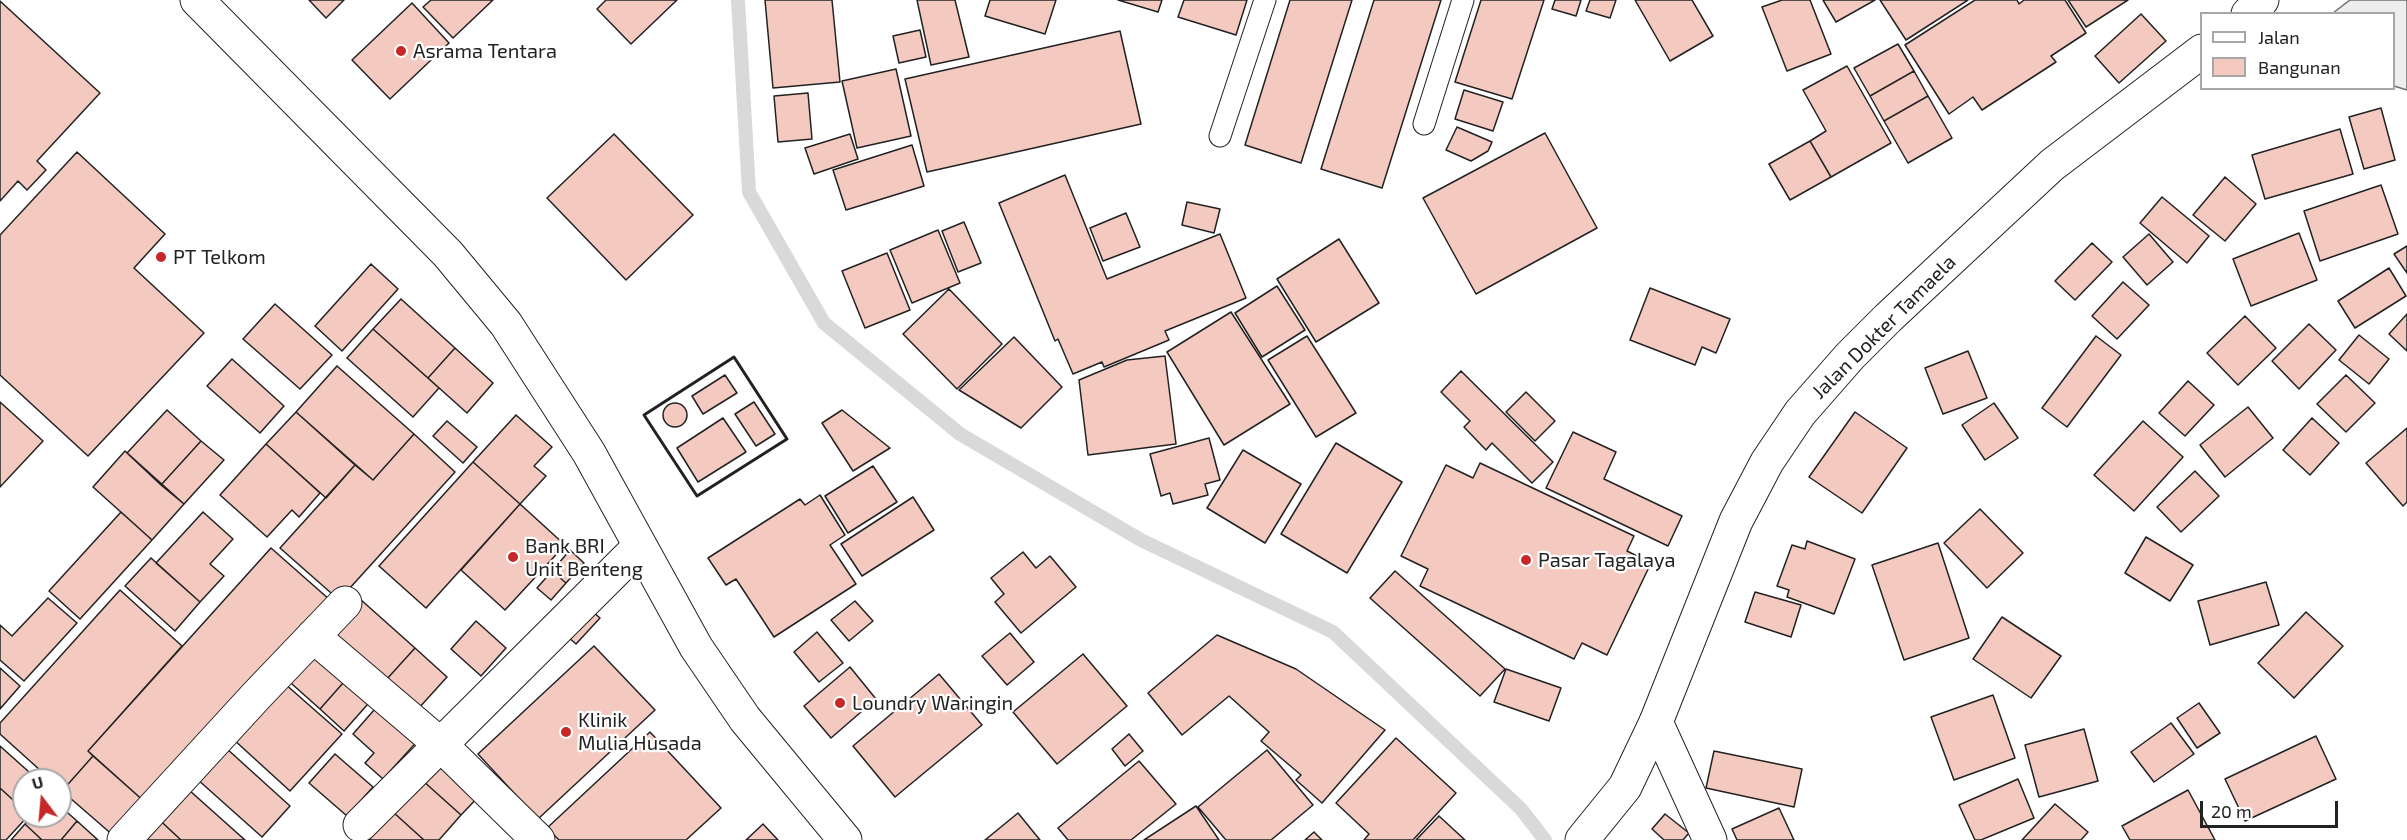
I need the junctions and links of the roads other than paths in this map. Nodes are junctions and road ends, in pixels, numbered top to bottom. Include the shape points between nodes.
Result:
1 (197, 0) edge
2 (1264, 0) edge
3 (1463, 0) edge
4 (2262, 0) edge
5 (2250, 12) edge
6 (2200, 53) edge
7 (1424, 124) dead end
8 (1220, 136) dead end
9 (639, 547) junction
10 (345, 603) dead end
11 (313, 636) junction
12 (1656, 722) junction
13 (441, 745) junction
14 (360, 825) dead end
15 (124, 840) edge
16 (538, 840) edge
17 (845, 840) edge
18 (1582, 840) edge
19 (1710, 840) edge

1 - 9 main road via 448,254 506,324 589,453
2 - 8 lane
3 - 7 lane
4 - 5 main road
6 - 12 main road, Jalan Dokter Tamaela via 2052,165 1888,318 1800,413 1767,462 1736,521
9 - 13 main road
9 - 17 main road via 696,647 745,719
10 - 11 main road
11 - 13 main road
11 - 15 main road
12 - 18 main road, Jalan Dokter Tamaela via 1625,787
12 - 19 main road
13 - 14 main road
13 - 16 main road

